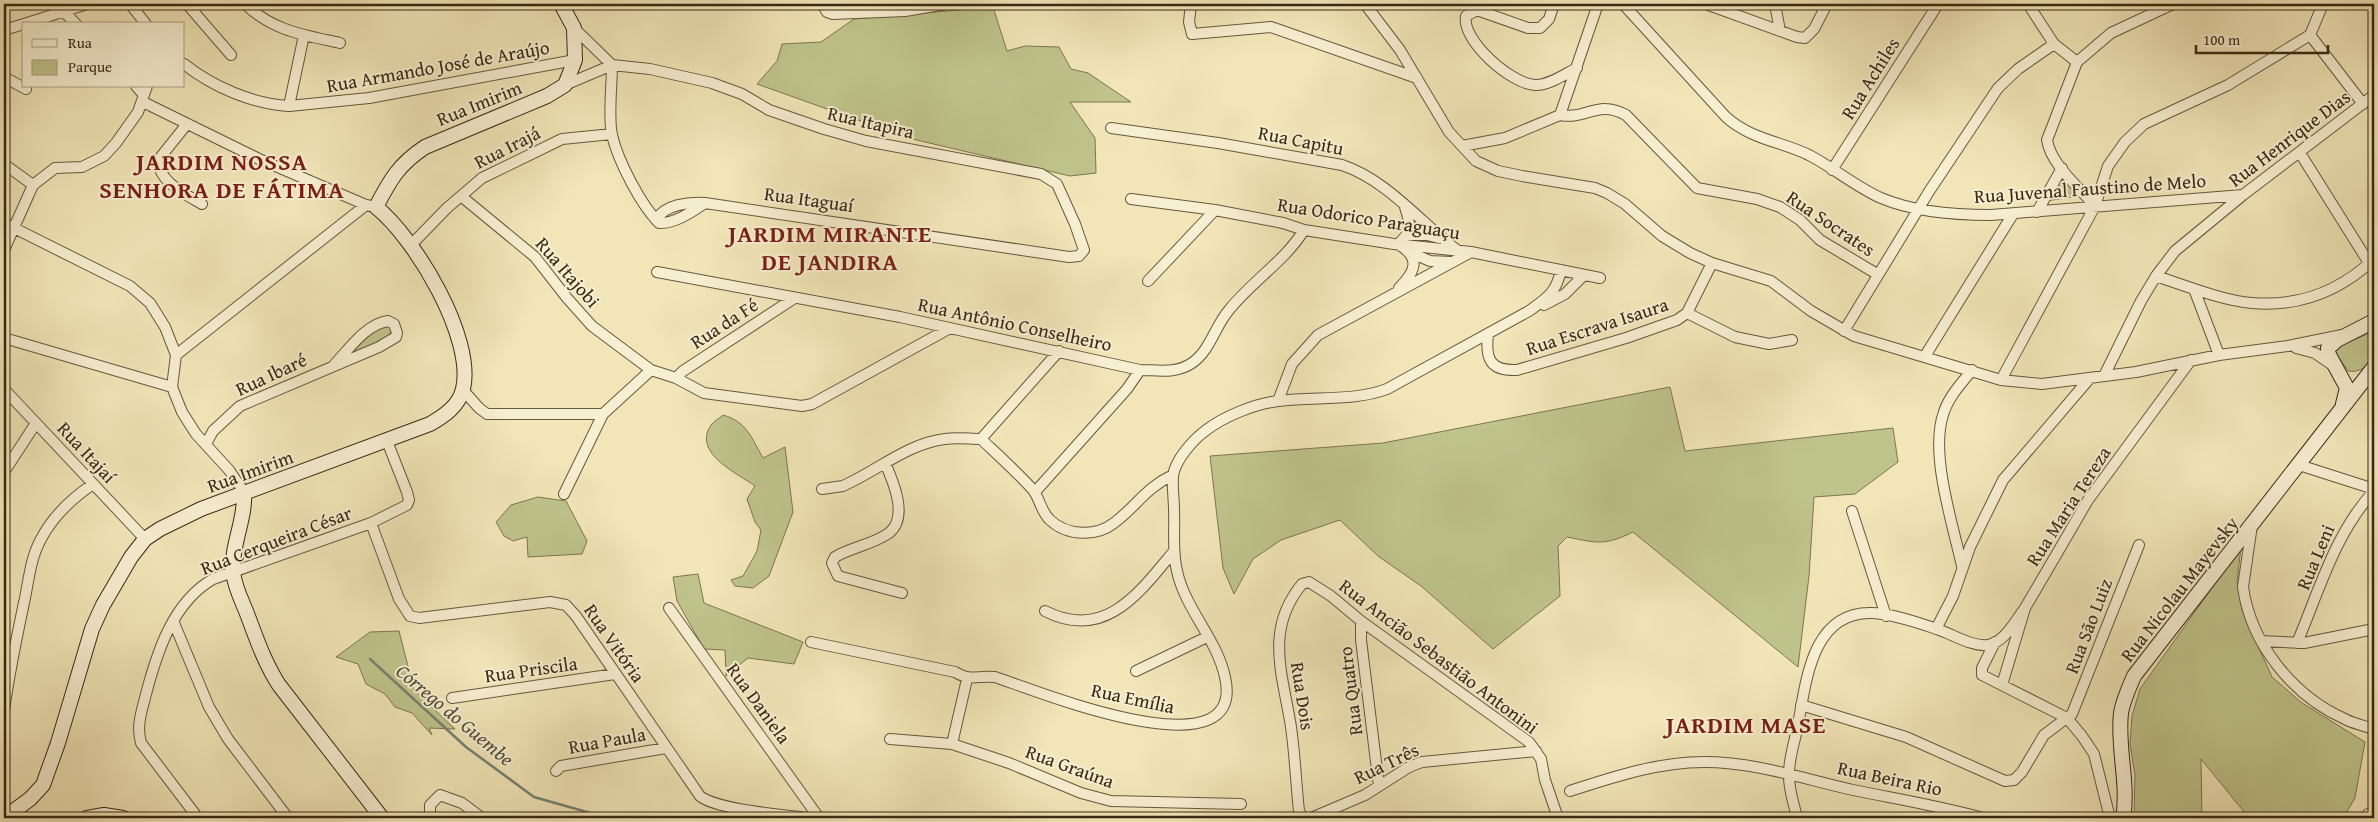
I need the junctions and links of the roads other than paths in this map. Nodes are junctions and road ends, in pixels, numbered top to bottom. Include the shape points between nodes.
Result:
1 (87, 4) edge
2 (130, 4) edge
3 (187, 4) edge
4 (246, 4) edge
5 (561, 4) edge
6 (822, 4) edge
7 (946, 4) edge
8 (1191, 4) edge
9 (1365, 4) edge
10 (1554, 4) edge
11 (1598, 4) edge
12 (1623, 4) edge
13 (1706, 4) edge
14 (1776, 4) edge
15 (1826, 4) edge
16 (1938, 4) edge
17 (2028, 4) edge
18 (2173, 4) edge
19 (2324, 4) edge
20 (64, 12) junction
21 (31, 22) edge
22 (74, 22) edge
23 (144, 22) edge
24 (22, 25) edge
25 (574, 28) junction
26 (4, 30) edge
27 (1780, 30) junction
28 (304, 35) junction
29 (2310, 35) junction
30 (340, 43) dead end
31 (2054, 44) junction
32 (230, 55) dead end
33 (575, 60) junction
34 (2078, 62) junction
35 (185, 65) edge
36 (612, 65) junction
37 (1578, 68) junction
38 (4, 77) edge
39 (1417, 78) junction
40 (565, 85) junction
41 (22, 87) edge
42 (142, 92) edge
43 (2374, 95) edge
44 (2363, 104) junction
45 (289, 106) junction
46 (1560, 115) junction
47 (187, 124) junction
48 (1111, 128) dead end
49 (612, 134) junction
50 (1462, 146) junction
51 (2300, 153) junction
52 (4, 164) edge
53 (2062, 168) junction
54 (1832, 170) junction
55 (33, 185) junction
56 (2243, 195) junction
57 (461, 196) junction
58 (1131, 199) dead end
59 (202, 204) dead end
60 (371, 206) junction
61 (2095, 206) junction
62 (1405, 207) junction
63 (1919, 208) junction
64 (1215, 210) junction
65 (2037, 212) junction
66 (2013, 214) junction
67 (8, 226) edge
68 (1304, 230) junction
69 (1408, 235) junction
70 (1442, 239) junction
71 (412, 244) junction
72 (1398, 244) junction
73 (4, 250) edge
74 (1084, 250) joint
75 (1457, 250) junction
76 (1409, 252) junction
77 (1471, 252) junction
78 (1453, 262) junction
79 (1712, 263) junction
80 (2373, 265) edge
81 (1562, 270) junction
82 (657, 272) dead end
83 (1877, 274) junction
84 (1584, 275) junction
85 (2156, 276) junction
86 (1600, 278) dead end
87 (1148, 281) dead end
88 (2194, 289) junction
89 (793, 298) junction
90 (1378, 303) junction
91 (1529, 311) junction
92 (1687, 313) junction
93 (2373, 323) edge
94 (950, 328) junction
95 (1844, 331) junction
96 (2349, 333) junction
97 (1488, 335) junction
98 (4, 338) edge
99 (1792, 340) dead end
100 (2288, 346) junction
101 (1059, 351) junction
102 (176, 355) junction
103 (2219, 355) junction
104 (1925, 356) junction
105 (2191, 360) junction
106 (334, 364) junction
107 (2336, 367) junction
108 (2373, 369) edge
109 (651, 370) junction
110 (1140, 370) junction
111 (1972, 370) junction
112 (2104, 376) junction
113 (676, 378) junction
114 (2090, 378) junction
115 (2001, 380) junction
116 (172, 387) junction
117 (4, 389) edge
118 (463, 390) junction
119 (1278, 401) junction
120 (2341, 410) junction
121 (603, 414) junction
122 (36, 423) junction
123 (981, 439) junction
124 (387, 441) junction
125 (206, 444) junction
126 (885, 463) junction
127 (2299, 465) junction
128 (4, 472) edge
129 (1173, 475) junction
130 (93, 484) junction
131 (822, 489) dead end
132 (2374, 490) edge
133 (244, 492) junction
134 (1035, 492) junction
135 (564, 494) dead end
136 (1852, 510) dead end
137 (371, 522) junction
138 (2252, 524) junction
139 (145, 539) junction
140 (2139, 545) dead end
141 (1174, 551) junction
142 (1962, 567) junction
143 (233, 571) junction
144 (1302, 584) joint
145 (902, 593) dead end
146 (669, 608) dead end
147 (2025, 608) junction
148 (1045, 611) dead end
149 (1886, 616) junction
150 (1361, 621) junction
151 (174, 623) junction
152 (1936, 629) junction
153 (2374, 630) edge
154 (1208, 637) junction
155 (2261, 641) junction
156 (811, 642) dead end
157 (1995, 642) junction
158 (2297, 642) junction
159 (1136, 671) dead end
160 (615, 674) junction
161 (967, 679) junction
162 (2002, 685) junction
163 (452, 698) dead end
164 (1802, 705) junction
165 (4, 711) edge
166 (2067, 718) junction
167 (2374, 729) edge
168 (890, 739) dead end
169 (952, 744) junction
170 (666, 748) junction
171 (1536, 751) junction
172 (556, 771) dead end
173 (1788, 774) junction
174 (1379, 786) junction
175 (1570, 791) dead end
176 (1241, 804) dead end
177 (1313, 817) edge
178 (4, 818) edge
179 (87, 818) edge
180 (123, 818) edge
181 (198, 818) edge
182 (288, 818) edge
183 (382, 818) edge
184 (430, 818) edge
185 (482, 818) edge
186 (810, 818) edge
187 (819, 818) edge
188 (1303, 818) edge
189 (1558, 818) edge
190 (1797, 818) edge
191 (1983, 818) edge
192 (2110, 818) edge
193 (2122, 818) edge

1 - 20 street
2 - 23 street
3 - 32 street
4 - 28 street via 276,27
5 - 25 street
6 - 7 street via 827,12 833,14 905,11
8 - 39 street via 1189,22 1192,34 1271,28 1286,30
9 - 39 street
10 - 37 street via 1549,19 1540,28 1528,28 1477,10 1466,16 1465,26 1471,38 1491,59 1506,73 1526,84 1537,86
11 - 37 street
12 - 54 street, Rua Juvenal Faustino de Melo via 1740,129 1810,156
13 - 27 street
14 - 27 street
15 - 27 street via 1814,29 1805,38
16 - 54 street, Rua Achiles
17 - 31 street
18 - 34 street via 2111,34
19 - 29 street
20 - 21 street
20 - 22 street
24 - 26 street
25 - 33 street
25 - 36 street
28 - 30 street
28 - 45 street
29 - 44 street
29 - 61 street via 2228,85 2144,124 2125,142 2108,166
31 - 34 street
31 - 63 street via 2018,69 1998,88
33 - 40 street
33 - 45 street, Rua Armando José de Araújo via 369,98
34 - 53 street via 2047,140
35 - 45 street, Rua Armando José de Araújo via 212,82 254,100 268,105
36 - 40 street, Rua Itapira
36 - 49 street, Rua Itaguaí
36 - 74 street, Rua Itapira via 650,68 712,83 794,120 866,140 1041,174 1057,184
37 - 46 street
38 - 41 street
39 - 50 street via 1449,132
40 - 60 street, Rua Imirim via 547,96 425,147 397,171
42 - 47 street
42 - 55 street via 116,143 104,156 82,166 55,168
43 - 44 street, Rua Henrique Dias
44 - 51 street, Rua Henrique Dias
46 - 50 street, Rua Socrates via 1512,136
46 - 83 street, Rua Socrates via 1570,117 1599,108 1626,115 1697,188 1757,199 1780,207 1800,220 1820,240
47 - 59 street via 158,163 162,173 175,187
47 - 60 street via 259,159
48 - 62 street, Rua Capitu via 1342,165 1371,178
49 - 57 street, Rua Irajá via 562,139 482,178
49 - 74 street, Rua Itaguaí via 622,163 656,220 659,214 676,206 705,202 1069,257 1079,256
50 - 79 street via 1476,161 1498,170 1607,193 1662,236
51 - 56 street, Rua Henrique Dias
51 - 80 street
52 - 55 street
53 - 61 street
53 - 65 street
54 - 63 street, Rua Juvenal Faustino de Melo via 1881,198
55 - 67 street
56 - 61 street, Rua Juvenal Faustino de Melo
56 - 85 street, Rua Henrique Dias via 2175,251
57 - 71 street, Rua Irajá
57 - 109 street, Rua Itajobi via 535,257 592,326
58 - 64 street, Rua Odorico Paraguaçu
60 - 71 street via 390,218
60 - 102 street
61 - 65 street, Rua Juvenal Faustino de Melo
61 - 115 street
62 - 69 street via 1411,224
62 - 70 street, Rua Capitu
63 - 66 street, Rua Juvenal Faustino de Melo via 1971,215
63 - 83 street
64 - 68 street, Rua Odorico Paraguaçu
64 - 87 street
65 - 66 street, Rua Juvenal Faustino de Melo
66 - 104 street
67 - 73 street
67 - 102 street via 130,286 158,314
68 - 72 street, Rua Odorico Paraguaçu
68 - 110 street, Rua Antônio Conselheiro via 1294,246 1227,312 1210,342 1192,364 1171,371
69 - 70 street
69 - 72 street
70 - 75 street, Rua Capitu
71 - 118 street via 439,290 451,320 462,355
72 - 75 street, Rua Odorico Paraguaçu
72 - 76 street
75 - 77 street, Rua Odorico Paraguaçu
76 - 78 street via 1430,261
76 - 90 street via 1414,270 1398,289
77 - 78 street
77 - 81 street, Rua Odorico Paraguaçu
78 - 90 street
79 - 92 street, Rua Escrava Isaura
79 - 95 street via 1771,281
80 - 88 street via 2330,291 2291,302 2252,303
81 - 84 street, Rua Odorico Paraguaçu
81 - 91 street via 1550,296
82 - 89 street, Rua Antônio Conselheiro
83 - 95 street
84 - 86 street, Rua Odorico Paraguaçu
84 - 91 street via 1566,294
85 - 88 street
85 - 112 street, Rua Henrique Dias
88 - 103 street
89 - 94 street, Rua Antônio Conselheiro
89 - 113 street, Rua da Fé
90 - 119 street via 1318,335 1308,344 1292,364
91 - 97 street
92 - 97 street, Rua Escrava Isaura via 1677,320 1634,335 1517,370 1495,367 1488,354
92 - 99 street via 1742,338 1769,344
93 - 96 street
94 - 101 street, Rua Antônio Conselheiro
94 - 113 street, Rua Itajobi via 812,404 802,406 704,393
95 - 104 street
96 - 100 street
96 - 107 street, Rua Nicolau Mayevsky via 2328,348
97 - 119 street via 1373,394
98 - 116 street
100 - 103 street
100 - 107 street via 2315,353
101 - 110 street, Rua Antônio Conselheiro
101 - 123 street
102 - 116 street
103 - 105 street
104 - 111 street
105 - 112 street
105 - 147 street, Rua Maria Tereza via 2088,500
106 - 106 street, Rua Ibaré via 374,326 388,321 394,324 397,333 390,341
106 - 125 street, Rua Ibaré via 240,406 220,424
107 - 108 street via 2352,376
107 - 120 street, Rua Nicolau Mayevsky via 2347,388
108 - 120 street, Rua Nicolau Mayevsky
109 - 113 street, Rua Itajobi
109 - 121 street
110 - 134 street via 1127,389
111 - 115 street
111 - 142 street via 1949,399 1942,416 1938,452
112 - 114 street
114 - 115 street via 2042,384
114 - 142 street via 2003,480
116 - 125 street via 189,425
117 - 122 street, Rua Itajaí
118 - 121 street via 487,414
118 - 124 street, Rua Imirim via 446,416
119 - 129 street via 1240,412 1206,430 1192,444
120 - 127 street, Rua Nicolau Mayevsky
121 - 135 street
122 - 128 street
122 - 130 street, Rua Itajaí
123 - 126 street via 932,441
123 - 134 street
124 - 133 street, Rua Imirim
124 - 137 street, Rua Cerqueira César via 409,500 401,510
125 - 133 street
126 - 131 street via 843,486
126 - 145 street via 896,496 896,524 889,533 835,557 832,563 838,576
127 - 132 street
127 - 138 street, Rua Nicolau Mayevsky
129 - 134 street via 1143,493 1113,524 1095,531 1072,532 1050,520
129 - 141 street, Rua Emília
130 - 139 street, Rua Itajaí
130 - 165 street via 52,521 32,559
132 - 158 street, Rua Leni via 2344,530
133 - 139 street, Rua Imirim via 175,520
133 - 143 street via 245,505
136 - 149 street
137 - 143 street, Rua Cerqueira César
137 - 160 street, Rua Vitória via 399,599 410,616 418,618 559,602 572,610
138 - 155 street via 2244,587
138 - 193 street, Rua Nicolau Mayevsky via 2145,661 2126,694 2121,714 2126,803
139 - 178 street, Rua Imirim via 115,584 92,629 43,785 24,805
140 - 166 street, Rua São Luiz via 2076,706
141 - 148 street via 1136,597 1112,612 1076,621 1061,619
141 - 154 street, Rua Emília via 1184,590
142 - 152 street via 1953,596
143 - 151 street, Rua Cerqueira César via 201,586
143 - 183 street via 269,669
144 - 150 street, Rua Ancião Sebastião Antonini via 1309,582 1318,586
144 - 188 street, Rua Dois via 1282,619 1278,644 1299,812
146 - 187 street, Rua Daniela
147 - 157 street
147 - 162 street, Rua Maria Tereza
149 - 152 street
149 - 164 street via 1857,614 1830,628 1818,644
150 - 171 street, Rua Ancião Sebastião Antonini via 1516,732
150 - 174 street, Rua Quatro
151 - 181 street, Rua Cerqueira César via 161,643 152,670 138,734
151 - 182 street via 209,707 228,739
152 - 157 street via 1977,644
153 - 158 street
154 - 159 street
154 - 161 street, Rua Emília via 1225,675 1226,701 1216,716 1196,724 1182,726 1146,722 1101,712 995,677
155 - 158 street
155 - 167 street via 2273,662 2305,693 2345,720
156 - 161 street, Rua Emília via 954,672
157 - 162 street via 1981,672 1984,677
160 - 163 street, Rua Priscila
160 - 170 street, Rua Vitória
161 - 169 street
162 - 166 street
164 - 166 street via 1906,737 2005,781 2014,780 2022,772 2044,735
164 - 173 street
166 - 192 street via 2094,754
168 - 169 street, Rua Graúna
169 - 176 street, Rua Graúna via 1111,801
170 - 172 street, Rua Paula via 561,766
170 - 186 street, Rua Vitória via 706,801
171 - 174 street, Rua Três via 1422,762
171 - 189 street, Rua Ancião Sebastião Antonini
173 - 175 street, Rua Beira Rio via 1738,764 1668,765
173 - 190 street
173 - 191 street, Rua Beira Rio
174 - 177 street, Rua Três
179 - 180 street via 104,815
184 - 185 street via 430,805 440,795 462,803

